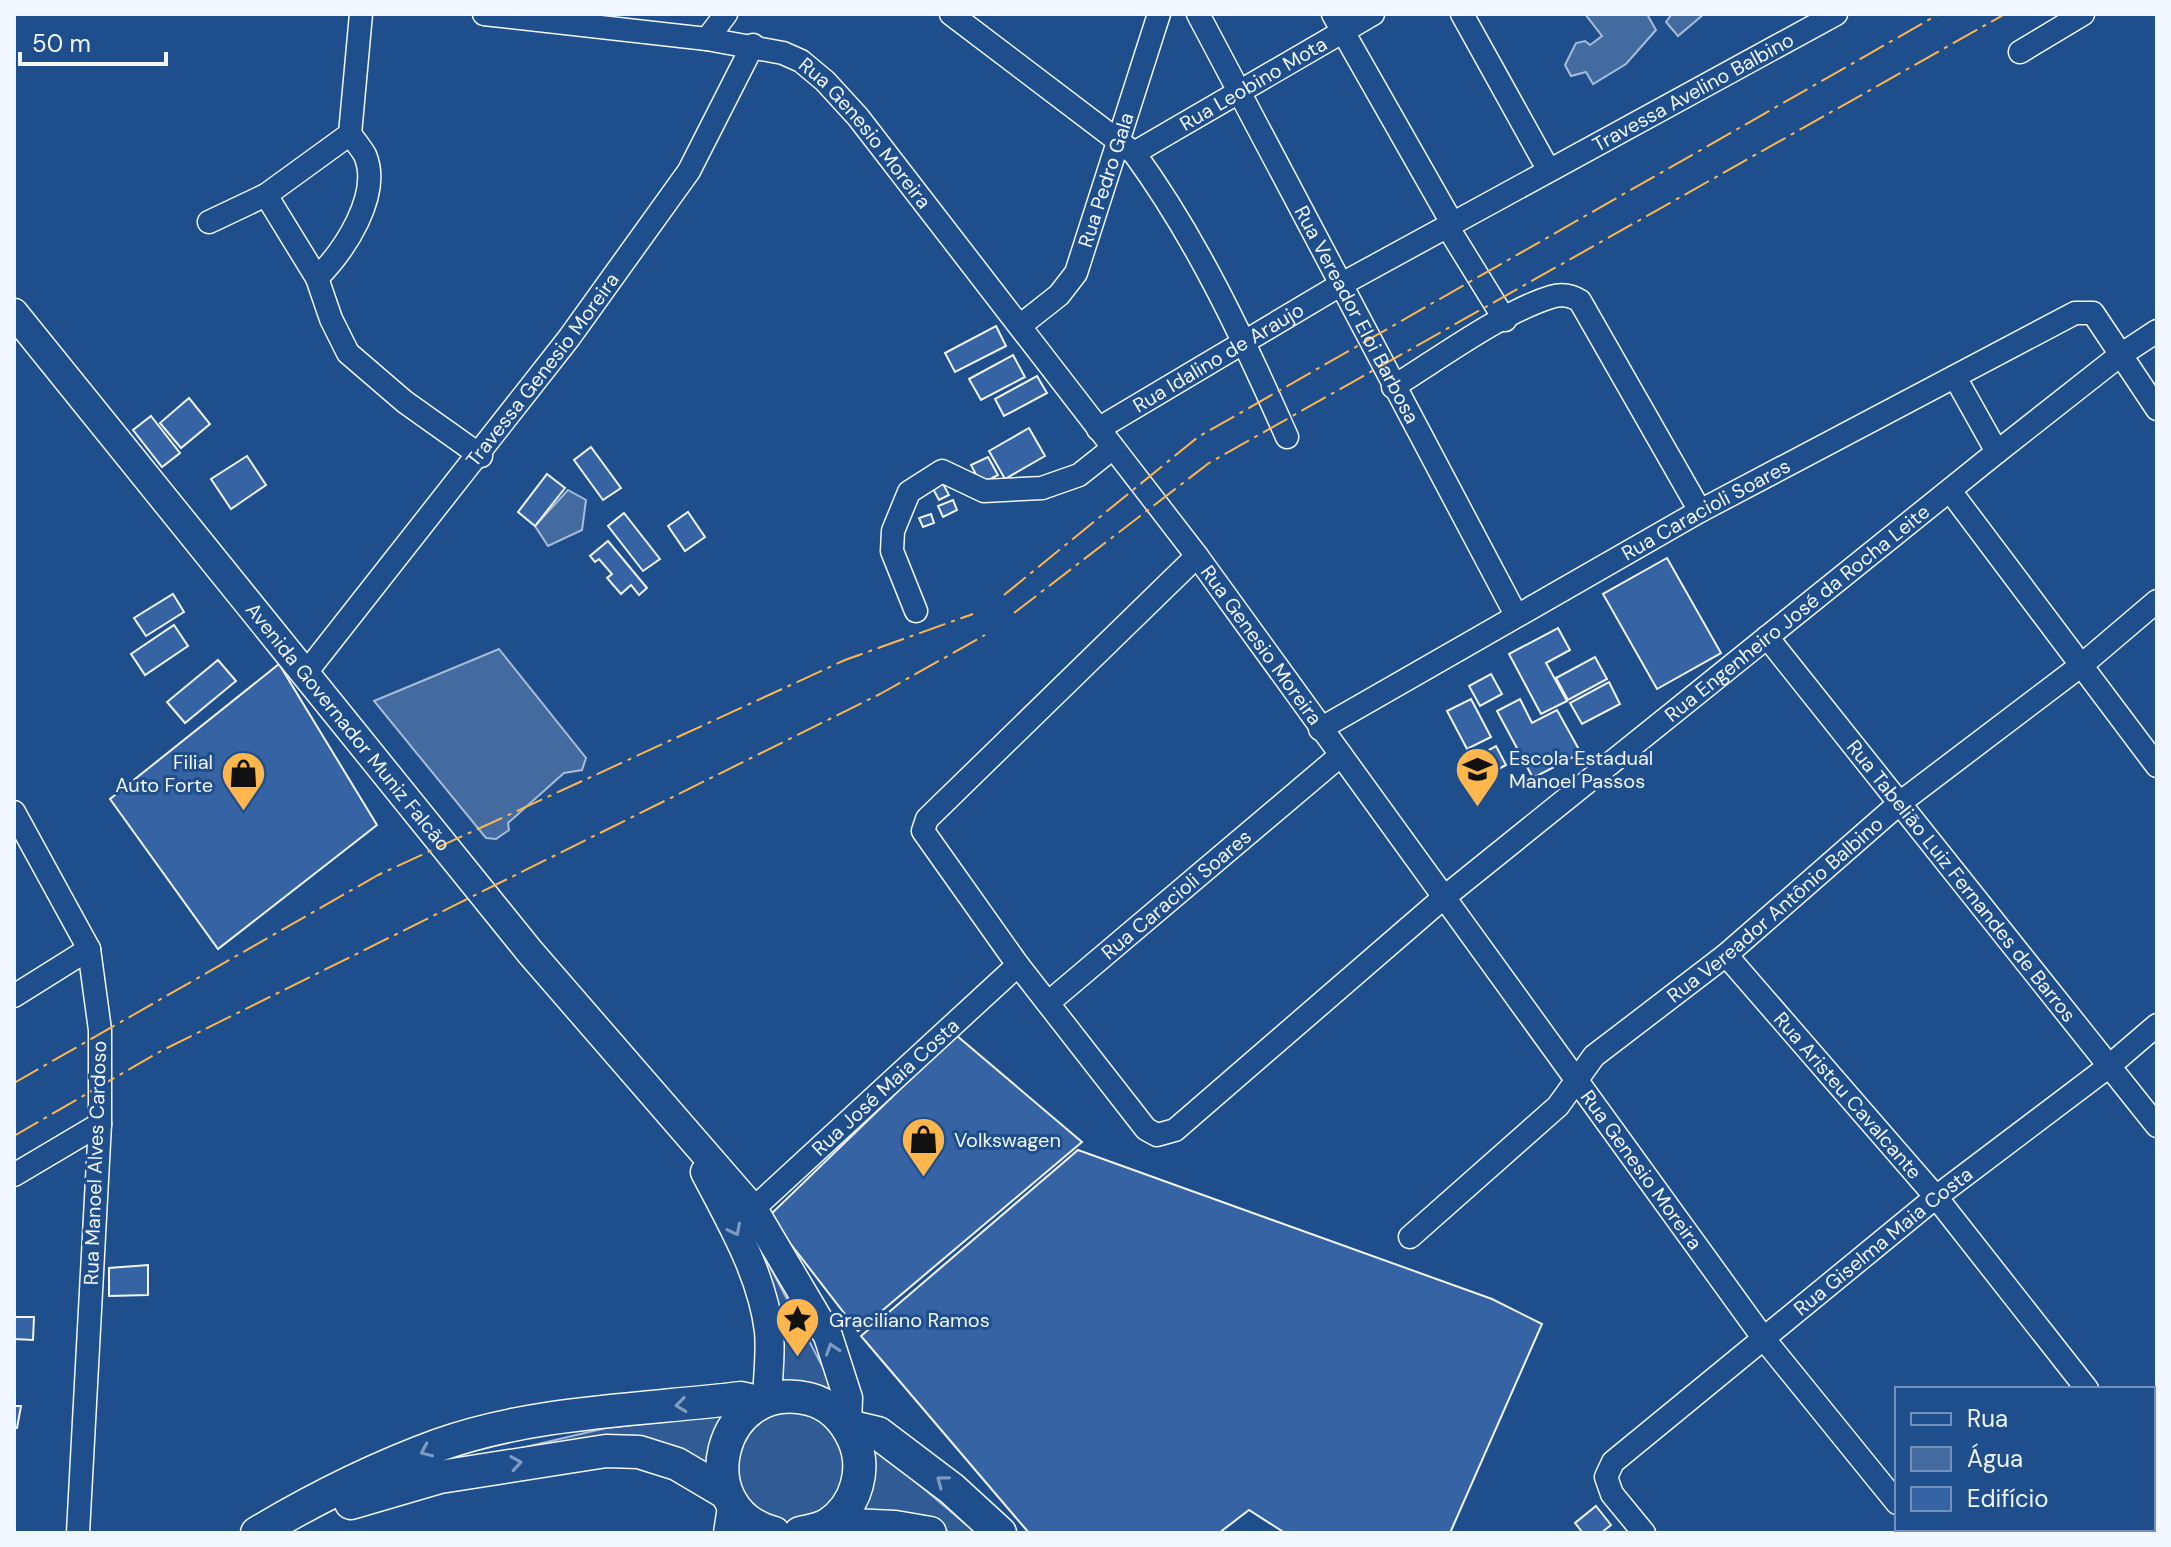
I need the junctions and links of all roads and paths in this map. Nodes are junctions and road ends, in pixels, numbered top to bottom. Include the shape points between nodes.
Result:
1 (361, 14) edge
2 (484, 14) edge
3 (726, 14) edge
4 (951, 14) edge
5 (1159, 14) edge
6 (1198, 14) edge
7 (1373, 14) edge
8 (1462, 14) edge
9 (1836, 14) edge
10 (2083, 14) edge
11 (1338, 23) edge
12 (707, 39) junction
13 (753, 45) junction
14 (2020, 52) dead end
15 (1239, 89) junction
16 (350, 134) junction
17 (1127, 147) junction
18 (1548, 169) junction
19 (266, 195) junction
20 (209, 222) dead end
21 (1449, 224) junction
22 (317, 278) junction
23 (1340, 285) junction
24 (14, 313) edge
25 (1505, 320) junction
26 (1021, 325) junction
27 (2157, 331) edge
28 (1245, 342) junction
29 (2119, 356) junction
30 (1955, 377) junction
31 (1393, 387) junction
32 (2157, 409) edge
33 (1098, 429) junction
34 (1287, 437) dead end
35 (1113, 448) junction
36 (1997, 452) junction
37 (481, 456) junction
38 (1951, 492) junction
39 (1700, 511) junction
40 (1197, 556) junction
41 (2157, 601) edge
42 (916, 611) dead end
43 (1516, 615) junction
44 (1767, 637) junction
45 (2083, 664) junction
46 (305, 674) junction
47 (1320, 729) junction
48 (1341, 755) junction
49 (2157, 766) edge
50 (1901, 802) junction
51 (14, 812) edge
52 (1442, 899) junction
53 (89, 949) junction
54 (1726, 955) junction
55 (1018, 965) junction
56 (14, 996) edge
57 (1048, 1003) junction
58 (2157, 1025) edge
59 (2108, 1067) junction
60 (1577, 1078) junction
61 (100, 1124) junction
62 (2157, 1126) edge
63 (686, 1135) junction
64 (14, 1175) edge
65 (1936, 1197) junction
66 (753, 1209) junction
67 (1410, 1237) dead end
68 (1764, 1339) junction
69 (2085, 1387) edge
70 (762, 1400) junction
71 (847, 1426) junction
72 (728, 1496) junction
73 (1895, 1501) edge
74 (822, 1529) edge
75 (78, 1533) edge
76 (257, 1533) edge
77 (282, 1533) edge
78 (725, 1533) edge
79 (774, 1533) edge
80 (930, 1533) edge
81 (1000, 1533) edge
82 (1644, 1533) edge

1 - 16 street
2 - 12 street, Rua Genesio Moreira
3 - 12 street
4 - 17 street
5 - 17 street, Rua Pedro Gala
6 - 15 street, Rua Vereador Eloi Barbosa
7 - 11 street, Rua Leobino Mota
8 - 18 street
9 - 18 street, Travessa Avelino Balbino
10 - 14 street
11 - 15 street, Rua Leobino Mota
11 - 21 street
12 - 13 street, Rua Genesio Moreira
13 - 26 street, Rua Genesio Moreira via 801,61 825,81
13 - 37 street, Travessa Genesio Moreira via 689,171
15 - 17 street, Rua Leobino Mota
15 - 23 street, Rua Vereador Eloi Barbosa
16 - 19 street
16 - 22 street via 365,156 370,184 357,221
17 - 26 street, Rua Pedro Gala via 1076,273 1059,295
17 - 28 street via 1153,179
18 - 21 street, Rua Idalino de Araujo
19 - 20 street
19 - 22 street
21 - 23 street, Rua Idalino de Araujo
21 - 25 street
22 - 37 street via 348,353
23 - 28 street, Rua Idalino de Araujo
23 - 31 street, Rua Vereador Eloi Barbosa
24 - 46 main road, Avenida Governador Muniz Falcão
25 - 31 street
25 - 39 street via 1551,297 1571,295 1580,301
26 - 33 street, Rua Genesio Moreira
27 - 29 street, Rua Engenheiro José da Rocha Leite
28 - 33 street, Rua Idalino de Araujo
28 - 34 street
29 - 30 street, Rua Caracioli Soares via 2093,313 2075,313
29 - 32 street
29 - 36 street, Rua Engenheiro José da Rocha Leite
30 - 36 street
30 - 39 street, Rua Caracioli Soares
31 - 43 street, Rua Vereador Eloi Barbosa
33 - 35 street, Rua Genesio Moreira
35 - 40 street, Rua Genesio Moreira
35 - 42 street via 1079,475 1042,488 984,491 942,471 909,492 893,531 892,551
36 - 38 street, Rua Engenheiro José da Rocha Leite
37 - 46 street, Travessa Genesio Moreira
38 - 44 street, Rua Engenheiro José da Rocha Leite
38 - 45 street
39 - 43 street, Rua Caracioli Soares
40 - 47 street, Rua Genesio Moreira
40 - 55 street via 927,819 923,831
41 - 45 street, Rua Vereador Antônio Balbino
43 - 47 street, Rua Caracioli Soares
44 - 50 street, Rua Tabelião Luiz Fernandes de Barros
44 - 52 street, Rua Engenheiro José da Rocha Leite
45 - 49 street
45 - 50 street, Rua Vereador Antônio Balbino
46 - 63 main road, Avenida Governador Muniz Falcão
47 - 48 street, Rua Genesio Moreira
48 - 52 street, Rua Genesio Moreira
48 - 57 street, Rua Caracioli Soares
50 - 54 street, Rua Vereador Antônio Balbino
50 - 59 street, Rua Tabelião Luiz Fernandes de Barros
51 - 53 street, Rua Manoel Alves Cardoso
52 - 57 street, Rua Engenheiro José da Rocha Leite via 1175,1130 1157,1135 1146,1129
52 - 60 street, Rua Genesio Moreira
53 - 56 street
53 - 61 street, Rua Manoel Alves Cardoso via 100,1030
54 - 60 street, Rua Vereador Antônio Balbino via 1594,1056
54 - 65 street, Rua Aristeu Cavalcante
55 - 57 street
55 - 66 street, Rua José Maia Costa
58 - 59 street, Rua Giselma Maia Costa
59 - 62 street, Rua Tabelião Luiz Fernandes de Barros
59 - 65 street, Rua Giselma Maia Costa
60 - 67 street, Rua Vereador Antônio Balbino via 1558,1106
60 - 68 street, Rua Genesio Moreira
61 - 64 street
61 - 75 street, Rua Manoel Alves Cardoso
63 - 66 main road, Avenida Governador Muniz Falcão
63 -> 70 main road, Avenida Governador Muniz Falcão via 747,1254 765,1310 769,1335
65 - 68 street, Rua Giselma Maia Costa
65 - 69 street, Rua Aristeu Cavalcante
71 -> 66 main road, Avenida Governador Muniz Falcão via 848,1398 828,1336
68 - 73 street, Rua Genesio Moreira
68 - 82 street, Rua Giselma Maia Costa via 1613,1462 1606,1477 1612,1494
70 - 71 highway via 797,1396 818,1402
70 - 72 highway via 728,1434 721,1473
70 -> 76 highway via 531,1422 440,1445 306,1504
71 - 74 highway via 858,1449 860,1470 850,1501
81 -> 71 highway via 878,1433
77 -> 72 highway via 335,1507 440,1477 606,1451 639,1452 677,1464
72 - 78 street
72 - 79 highway via 752,1524
74 - 80 highway via 895,1527

